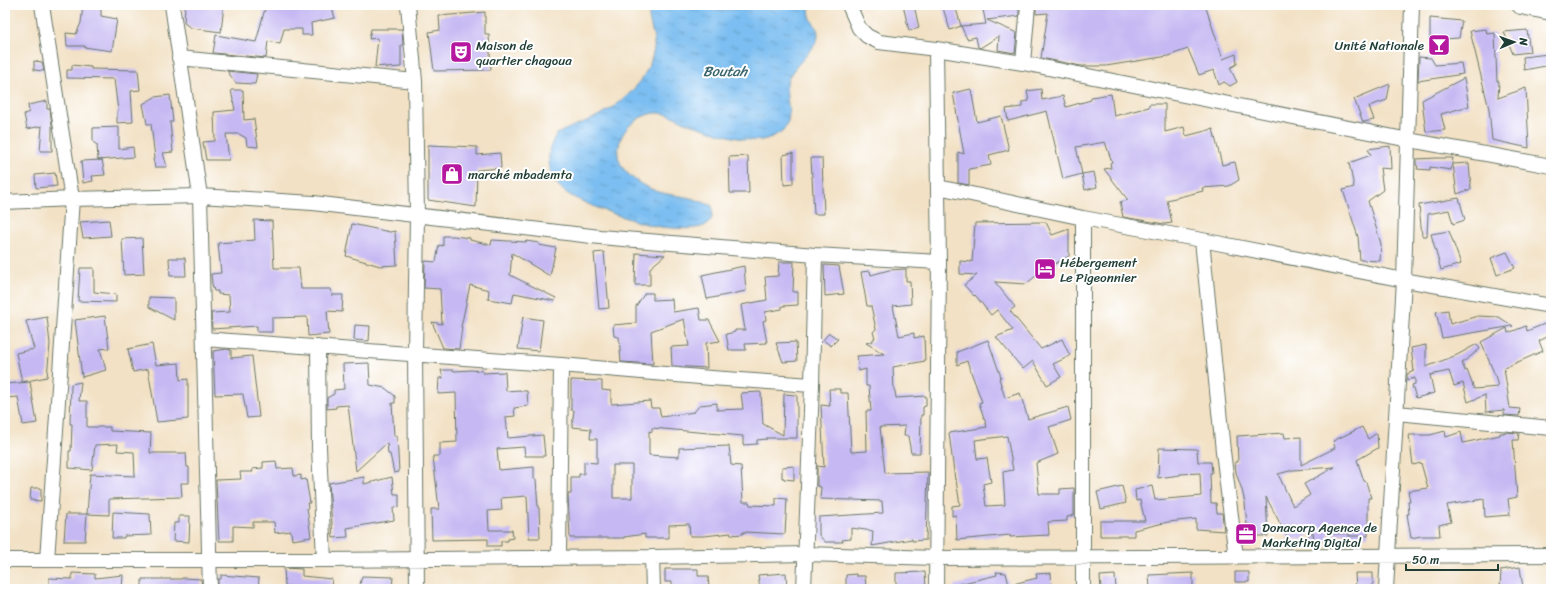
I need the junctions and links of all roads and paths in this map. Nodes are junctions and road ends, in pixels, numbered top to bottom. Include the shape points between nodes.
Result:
1 (42, 5) edge
2 (172, 5) edge
3 (408, 5) edge
4 (849, 5) edge
5 (1028, 5) edge
6 (1412, 5) edge
7 (1521, 5) edge
8 (1551, 11) edge
9 (936, 49) junction
10 (179, 58) junction
11 (1023, 63) junction
12 (415, 81) junction
13 (1409, 140) junction
14 (1551, 166) edge
15 (938, 187) junction
16 (200, 196) junction
17 (72, 199) junction
18 (5, 202) edge
19 (417, 216) junction
20 (1083, 218) junction
21 (1202, 240) junction
22 (815, 255) junction
23 (939, 262) junction
24 (1404, 280) junction
25 (1551, 306) edge
26 (204, 339) junction
27 (318, 347) junction
28 (416, 354) junction
29 (561, 365) junction
30 (812, 385) junction
31 (1397, 413) junction
32 (1551, 428) edge
33 (806, 554) junction
34 (1551, 555) edge
35 (559, 557) junction
36 (652, 557) junction
37 (1083, 557) junction
38 (1236, 557) junction
39 (1388, 557) junction
40 (936, 558) junction
41 (416, 559) junction
42 (5, 560) edge
43 (47, 560) junction
44 (210, 560) junction
45 (324, 560) junction
46 (210, 589) edge
47 (417, 589) edge
48 (654, 589) edge
49 (804, 589) edge
50 (936, 589) edge
51 (1083, 589) edge
52 (1386, 589) edge

1 - 17 street
2 - 10 street
3 - 12 street
4 - 9 street via 859,28 867,36 879,42
5 - 11 street
6 - 13 street
7 - 8 street
9 - 11 street
9 - 15 street
10 - 12 street
10 - 16 street
11 - 13 street
12 - 19 street
13 - 14 street
13 - 24 street
15 - 20 street
15 - 23 street
16 - 17 street
16 - 19 street via 313,203
16 - 26 street
17 - 18 street
17 - 43 street
19 - 22 street via 600,237
19 - 28 street
20 - 21 street
20 - 37 street
21 - 24 street
21 - 38 street
22 - 23 street
22 - 30 street
23 - 40 street
24 - 25 street
24 - 31 street
26 - 27 street
26 - 44 street
27 - 28 street
27 - 45 street
28 - 29 street
28 - 41 street
29 - 30 street
29 - 35 street
30 - 33 street
31 - 32 street
31 - 39 street
33 - 36 street
33 - 40 street
33 - 49 street
34 - 39 street
35 - 36 street
35 - 41 street
36 - 48 street
37 - 38 street
37 - 40 street
37 - 51 street
38 - 39 street
39 - 52 street
40 - 50 street
41 - 45 street
41 - 47 street
42 - 43 street
43 - 44 street
44 - 45 street
44 - 46 street

